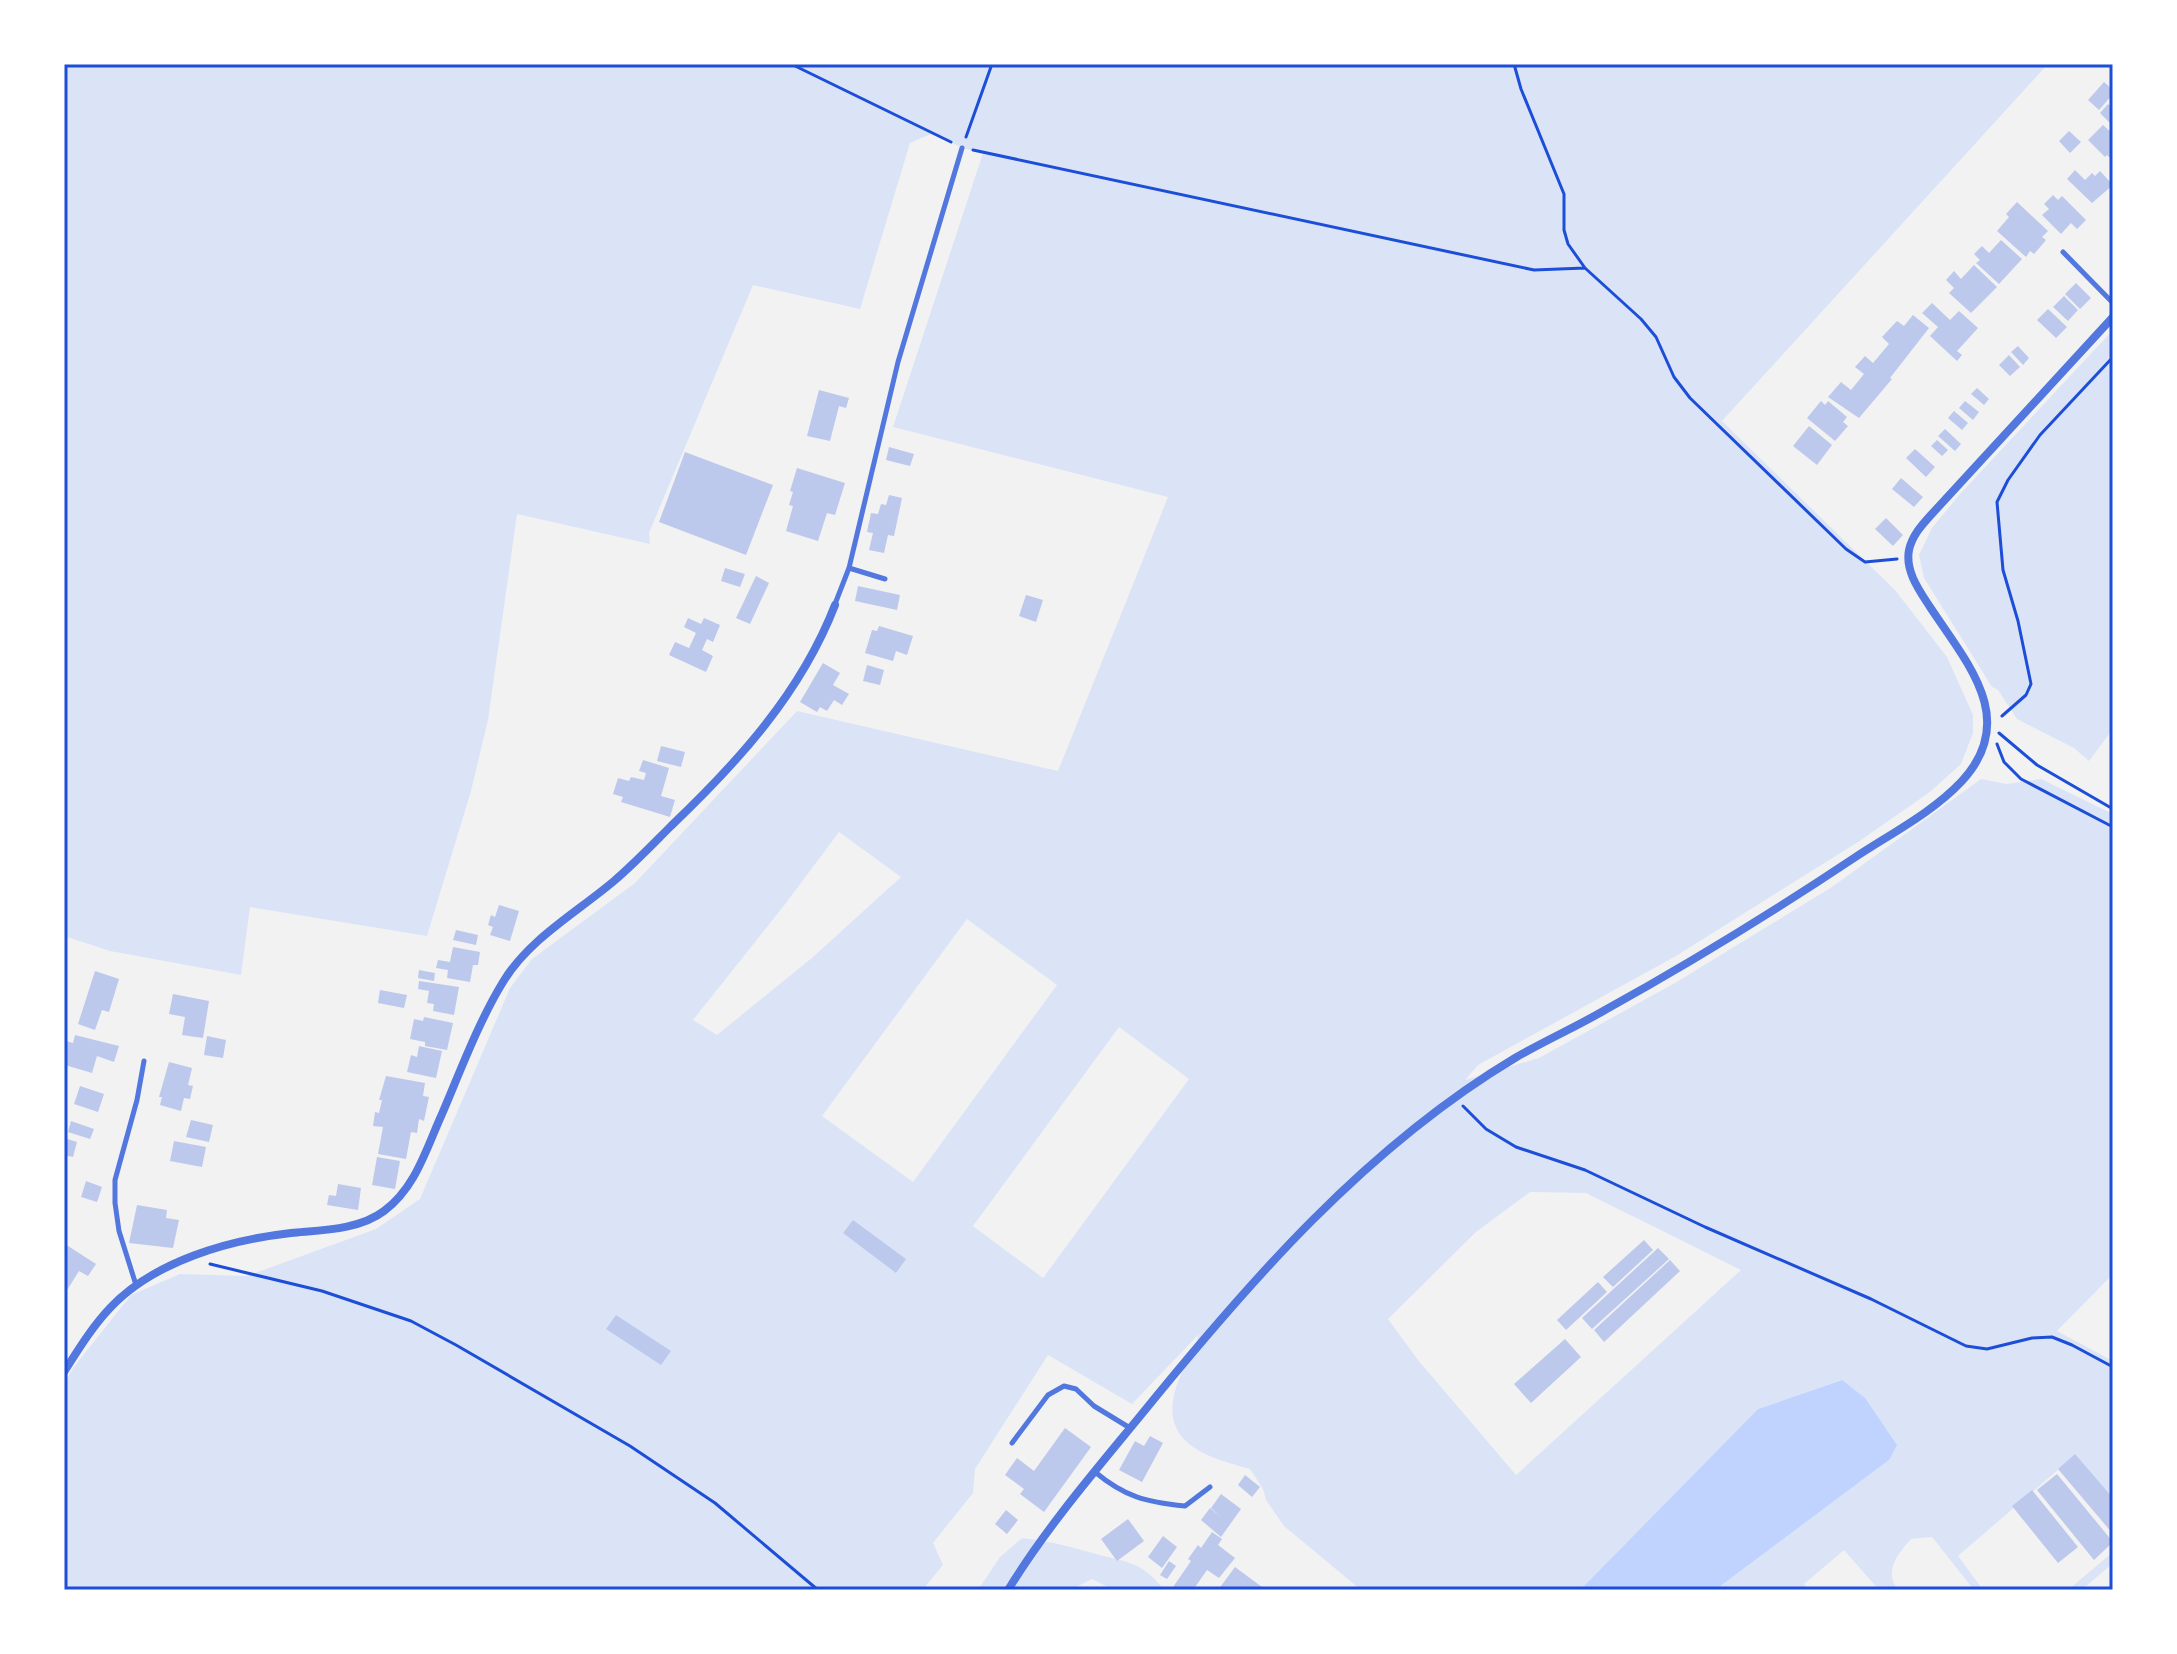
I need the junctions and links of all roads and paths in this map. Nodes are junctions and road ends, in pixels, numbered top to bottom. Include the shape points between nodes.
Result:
1 (791, 64) edge
2 (992, 64) edge
3 (1514, 64) edge
4 (962, 148) junction
5 (2063, 252) dead end
6 (1585, 268) junction
7 (2113, 303) edge
8 (2113, 317) edge
9 (2113, 357) edge
10 (1909, 557) junction
11 (849, 568) junction
12 (885, 579) dead end
13 (835, 605) joint
14 (1989, 726) junction
15 (2113, 809) edge
16 (2113, 827) edge
17 (144, 1061) dead end
18 (1455, 1096) junction
19 (187, 1260) junction
20 (136, 1285) junction
21 (2113, 1367) edge
22 (64, 1372) edge
23 (1130, 1428) junction
24 (1012, 1443) dead end
25 (1095, 1472) junction
26 (1210, 1487) dead end
27 (818, 1590) edge
28 (1008, 1590) edge

1 - 4 path
2 - 4 path
3 - 6 path via 1564,194 1568,244
4 - 6 path via 1534,270
4 - 11 lane via 898,362
5 - 7 lane
6 - 10 path via 1649,328 1690,398 1852,554 1872,563
8 - 10 street via 1930,516 1916,534
9 - 14 path via 2040,435 1997,502 2003,570 2031,684 2026,695
10 - 14 street via 1914,581 1984,697
11 - 12 lane
11 - 13 lane
13 - 19 street via 813,656 784,703 711,787 615,880 533,945 503,981 412,1182 396,1201 358,1223 242,1241
14 - 15 path via 2037,765
14 - 16 path via 2012,771
14 - 18 street via 1971,771 1923,813 1693,959
17 - 20 lane via 115,1180 119,1231
18 - 21 path via 1486,1129 1516,1147 1585,1170 1966,1346 1987,1349 2052,1337
18 - 23 street via 1305,1228 1206,1335
19 - 20 street
19 - 27 path via 302,1285 411,1321 630,1446 715,1503
20 - 22 street via 110,1308
23 - 24 lane via 1064,1386 1048,1395
23 - 25 street
25 - 26 lane via 1116,1490 1148,1502 1185,1506
25 - 28 street

